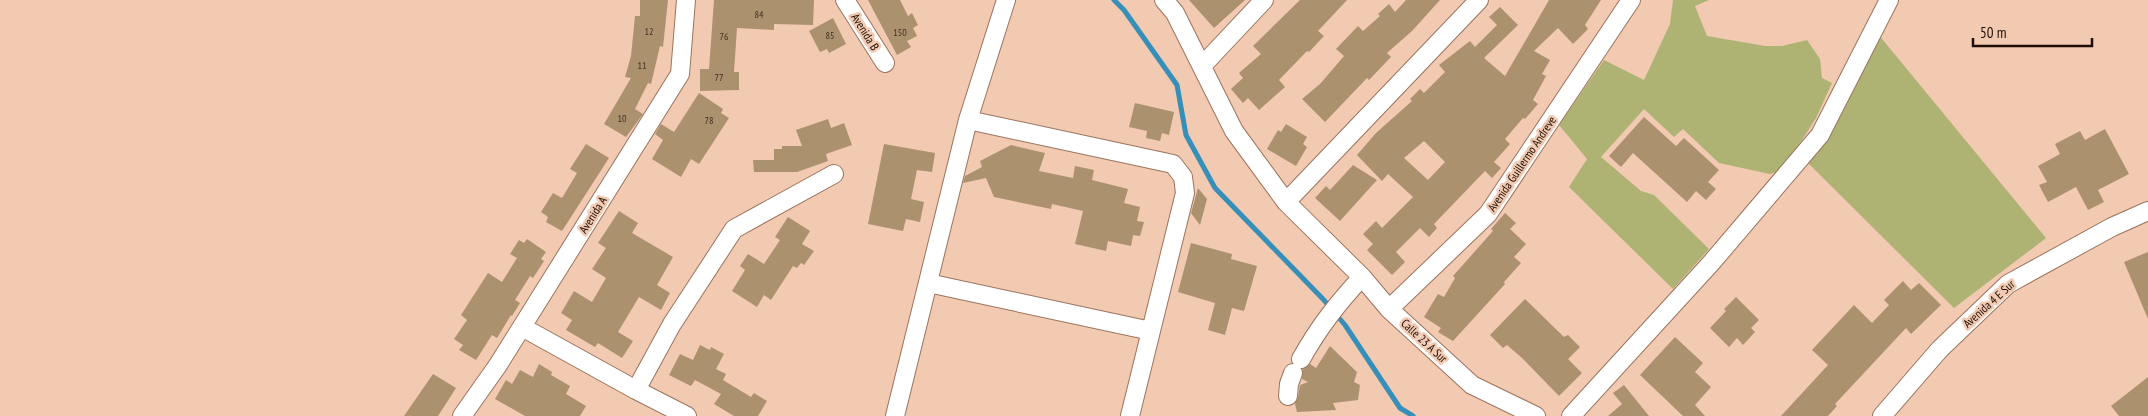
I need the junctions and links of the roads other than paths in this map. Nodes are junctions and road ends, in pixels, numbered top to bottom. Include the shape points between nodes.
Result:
1 (686, 0) edge
2 (845, 0) edge
3 (1006, 0) edge
4 (1164, 0) edge
5 (1264, 0) edge
6 (1479, 0) edge
7 (1631, 0) edge
8 (1889, 0) edge
9 (885, 63) dead end
10 (1202, 66) junction
11 (968, 120) junction
12 (834, 174) dead end
13 (1286, 202) junction
14 (2148, 211) edge
15 (1362, 277) junction
16 (928, 283) junction
17 (1390, 309) junction
18 (522, 327) junction
19 (1151, 331) junction
20 (636, 390) junction
21 (1288, 396) dead end
22 (462, 416) edge
23 (687, 416) edge
24 (895, 416) edge
25 (1130, 416) edge
26 (1536, 416) edge
27 (1571, 416) edge
28 (1882, 416) edge

1 - 18 street, Avenida A via 680,74
2 - 9 street, Avenida B
3 - 11 street
4 - 10 street, Calle 23 A Sur
5 - 10 street
6 - 13 street
7 - 17 street, Avenida Guillermo Andreve via 1488,214
8 - 27 street via 1820,135 1712,262
10 - 13 street, Calle 23 A Sur via 1234,130
11 - 16 street
11 - 19 street via 1173,164 1179,170 1185,193
12 - 20 street via 734,229 672,324
13 - 15 street, Calle 23 A Sur
14 - 28 street, Avenida 4 E Sur via 2008,284 1940,349
15 - 17 street, Calle 23 A Sur
15 - 21 street via 1319,327 1288,384
16 - 19 street
16 - 24 street
17 - 26 street, Calle 23 A Sur via 1472,385
18 - 20 street
18 - 22 street, Avenida A
19 - 25 street
20 - 23 street

